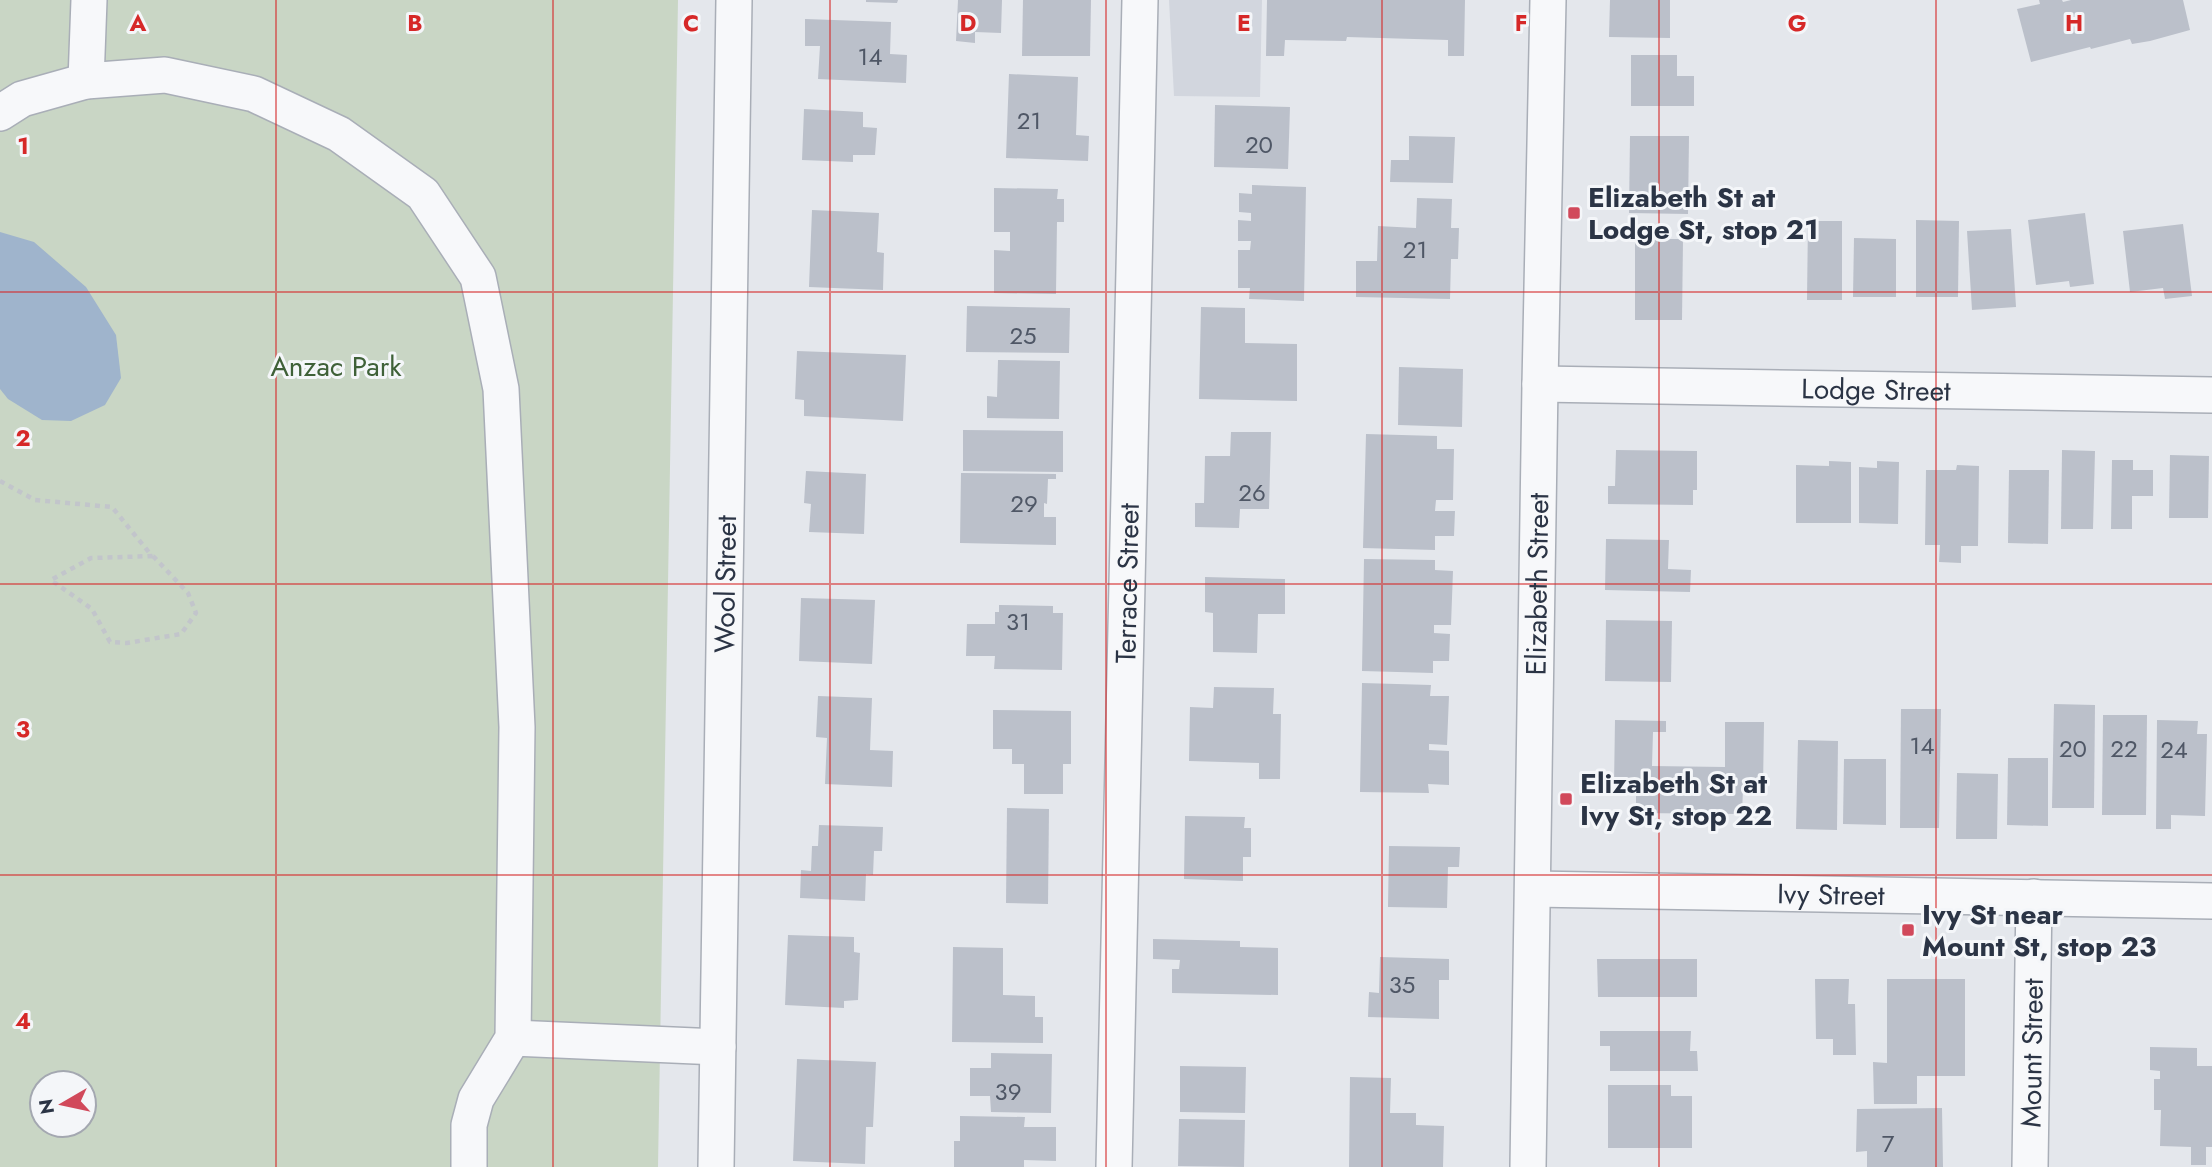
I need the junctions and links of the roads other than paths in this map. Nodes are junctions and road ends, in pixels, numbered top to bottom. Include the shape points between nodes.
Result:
1 (89, 0) edge
2 (734, 0) edge
3 (1140, 0) edge
4 (1548, 0) edge
5 (86, 81) junction
6 (0, 113) edge
7 (1540, 384) junction
8 (2212, 395) edge
9 (1533, 889) junction
10 (2034, 897) junction
11 (2212, 901) edge
12 (513, 1038) junction
13 (718, 1047) junction
14 (469, 1167) edge
15 (716, 1167) edge
16 (1114, 1167) edge
17 (1528, 1167) edge
18 (2030, 1167) edge

1 - 5 street
2 - 13 street, Wool Street
3 - 16 street, Terrace Street
4 - 7 street, Elizabeth Street
5 - 6 street via 22,99
5 - 12 street via 165,75 254,94 339,134 423,194 478,277 500,389 516,700
7 - 8 street, Lodge Street
7 - 9 street, Elizabeth Street
9 - 10 street, Ivy Street
9 - 17 street, Elizabeth Street
10 - 11 street, Ivy Street
10 - 18 street, Mount Street
12 - 13 street
12 - 14 street via 475,1099 469,1125
13 - 15 street, Wool Street

